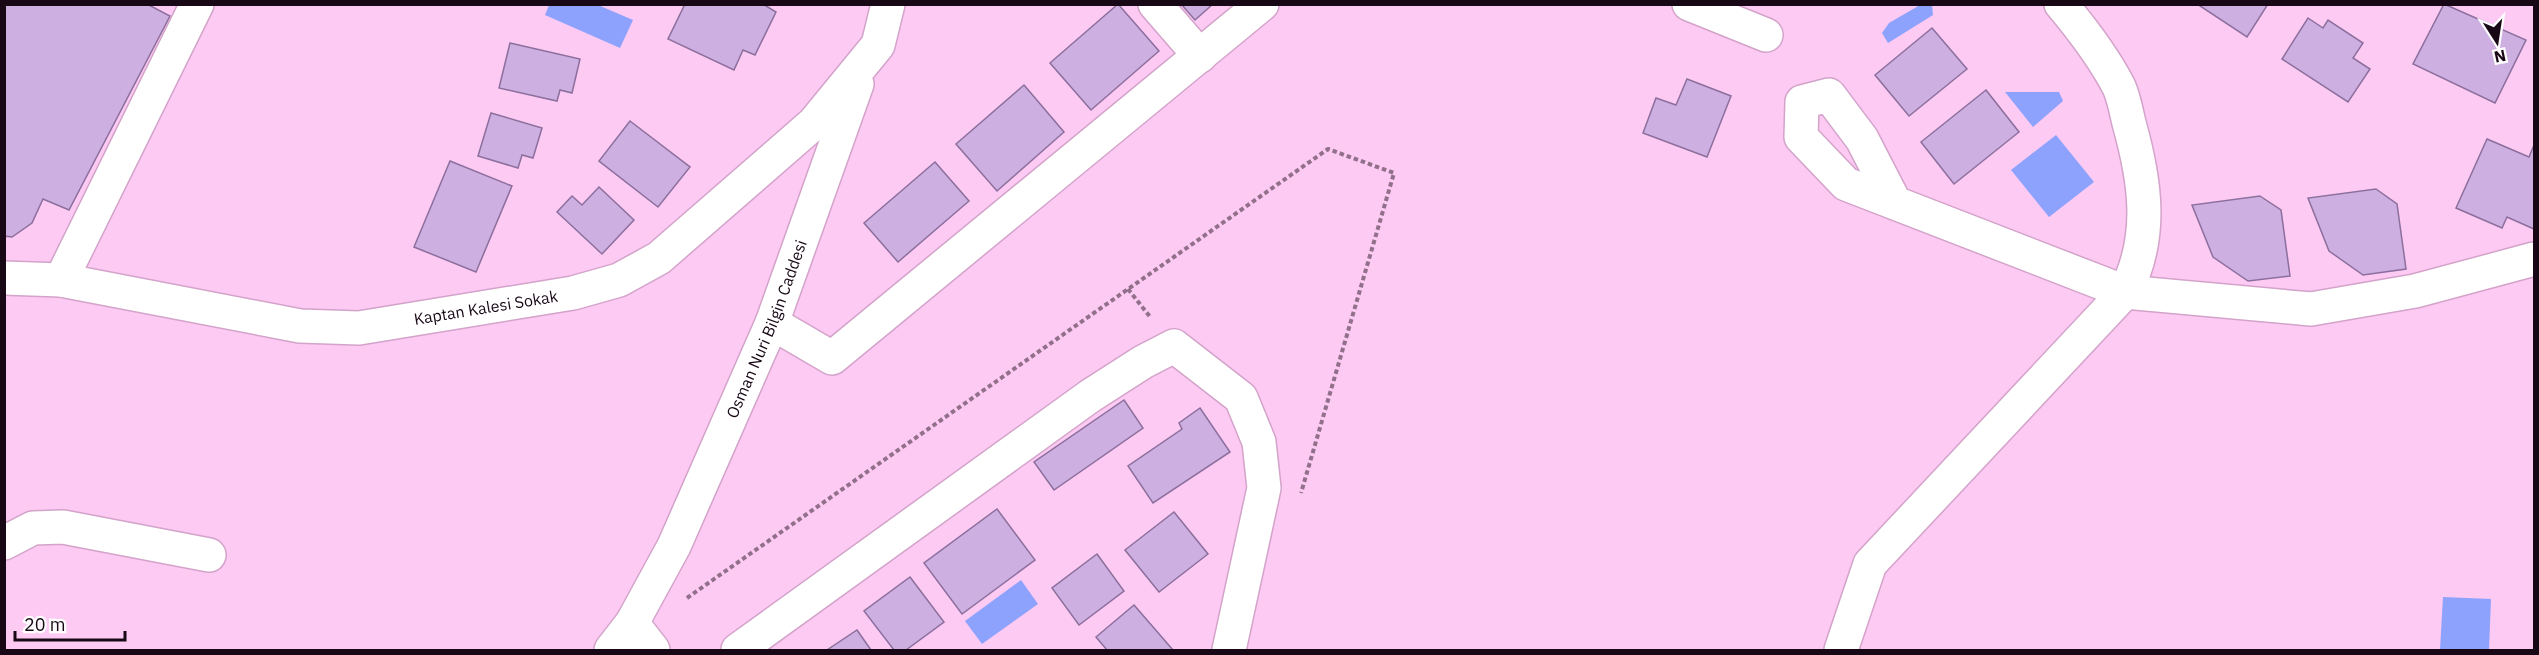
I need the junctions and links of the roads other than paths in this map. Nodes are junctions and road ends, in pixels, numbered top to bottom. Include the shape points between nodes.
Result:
1 (197, 4) edge
2 (888, 4) edge
3 (913, 4) edge
4 (1155, 4) edge
5 (1262, 4) edge
6 (1689, 4) edge
7 (2061, 4) edge
8 (1766, 35) dead end
9 (878, 45) junction
10 (1200, 56) junction
11 (1895, 203) dead end
12 (2535, 259) edge
13 (4, 278) edge
14 (62, 280) junction
15 (2126, 292) junction
16 (772, 323) junction
17 (4, 543) edge
18 (209, 555) dead end
19 (632, 623) junction
20 (611, 651) edge
21 (652, 651) edge
22 (738, 651) edge
23 (1229, 651) edge
24 (1841, 651) edge

1 - 14 street
2 - 9 street
3 - 9 street, Osman Nuri Bilgin Caddesi
4 - 10 street
5 - 10 street
6 - 8 street
7 - 15 street via 2078,23 2119,88 2135,145 2145,203 2138,268
9 - 14 street, Kaptan Kalesi Sokak via 814,123 659,258 619,280 573,293 359,327 312,327
9 - 16 street, Osman Nuri Bilgin Caddesi via 861,74
10 - 16 street via 832,358
11 - 15 street
12 - 15 street via 2415,291 2311,309
13 - 14 street, Kaptan Kalesi Sokak
15 - 24 street via 1870,564
16 - 19 street, Osman Nuri Bilgin Caddesi via 674,546
17 - 18 street via 33,528 63,527
19 - 20 street, Osman Nuri Bilgin Caddesi
19 - 21 street
22 - 23 street via 1090,396 1174,346 1241,398 1259,442 1264,488

